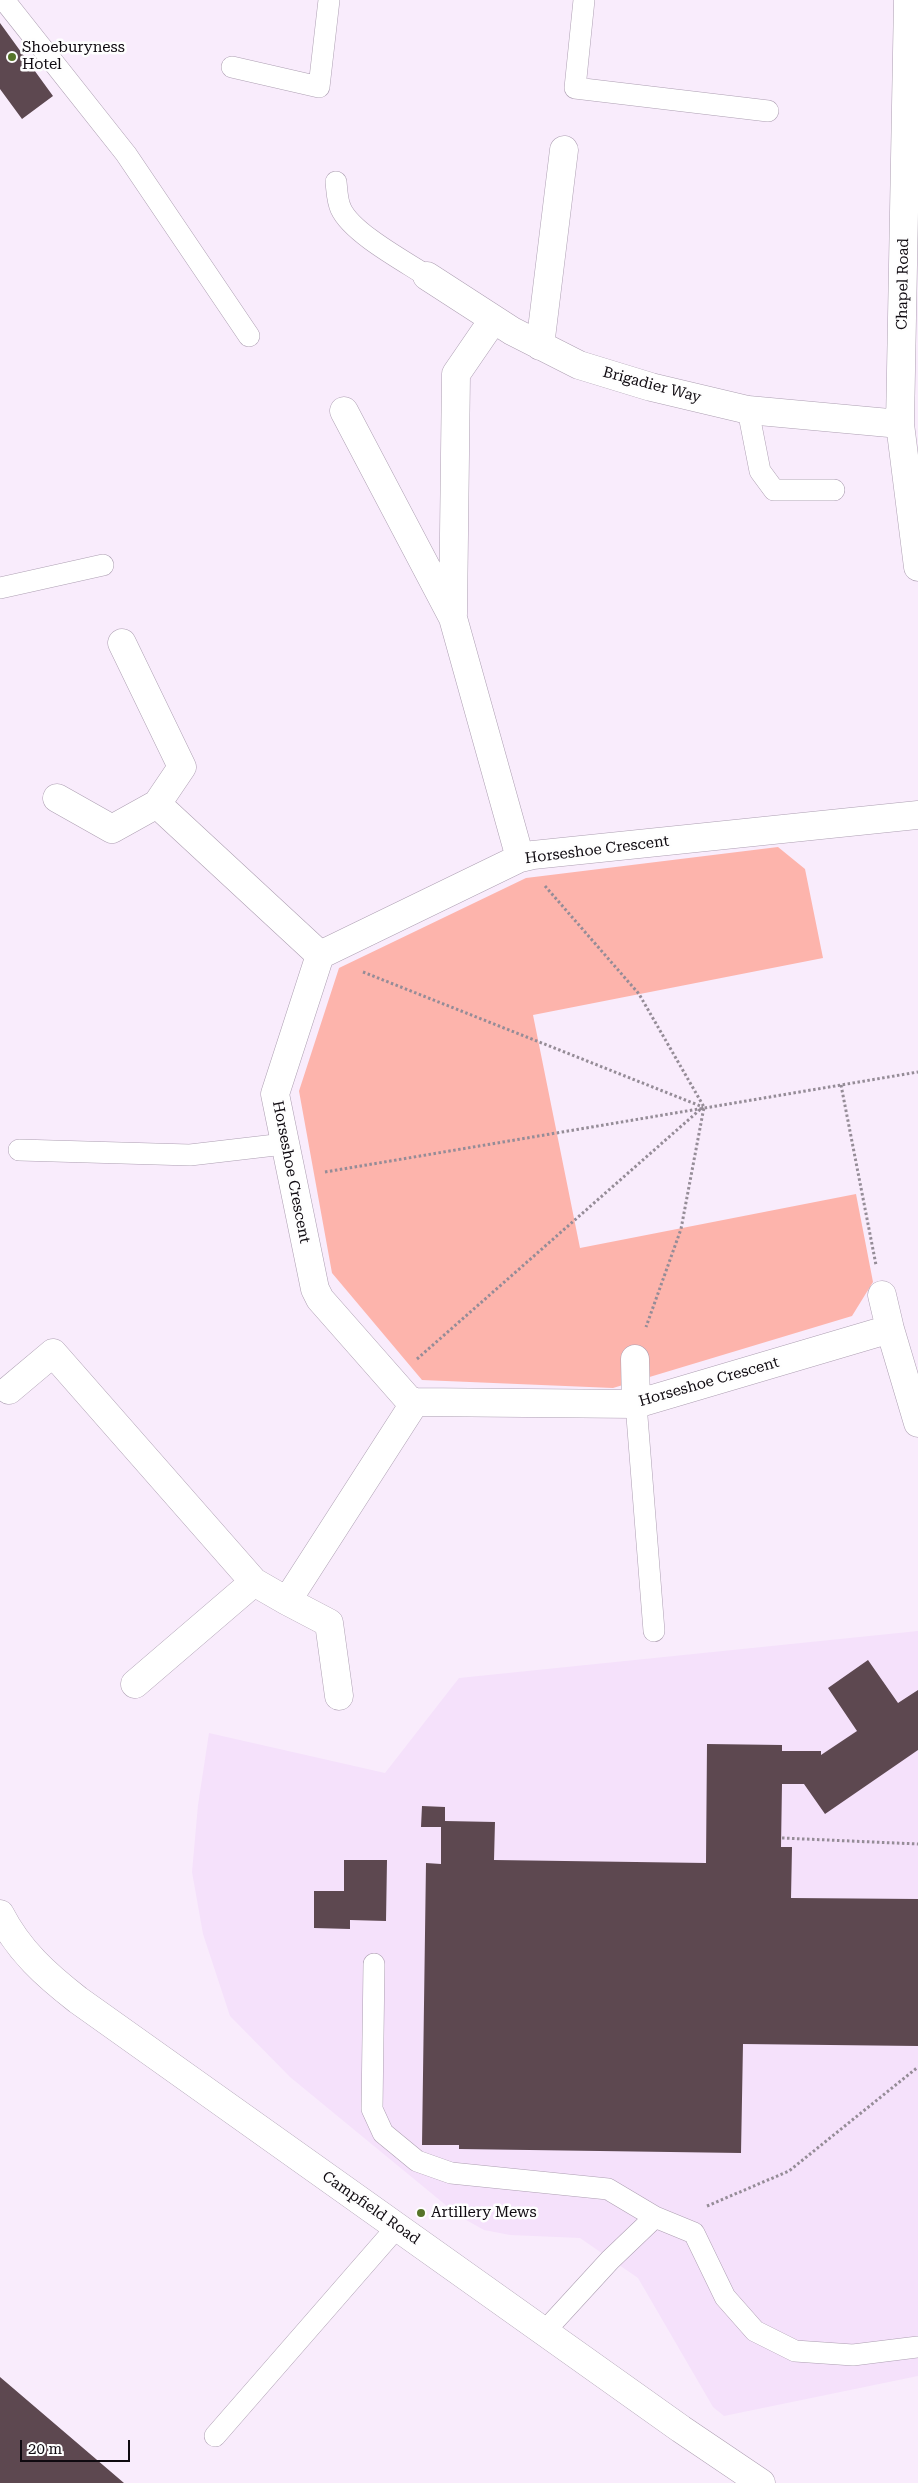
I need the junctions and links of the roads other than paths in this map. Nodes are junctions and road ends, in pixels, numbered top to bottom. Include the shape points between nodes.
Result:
1 (4, 0) edge
2 (329, 0) edge
3 (584, 0) edge
4 (908, 0) edge
5 (232, 67) dead end
6 (768, 111) dead end
7 (564, 150) dead end
8 (336, 182) dead end
9 (427, 276) joint
10 (493, 320) junction
11 (249, 336) dead end
12 (540, 346) junction
13 (748, 410) junction
14 (344, 412) dead end
15 (900, 424) junction
16 (834, 490) dead end
17 (103, 565) dead end
18 (918, 567) edge
19 (0, 588) edge
20 (453, 618) junction
21 (122, 643) dead end
22 (57, 798) dead end
23 (157, 804) junction
24 (918, 815) edge
25 (520, 858) junction
26 (320, 955) junction
27 (284, 1144) junction
28 (19, 1150) dead end
29 (882, 1294) road end
30 (890, 1329) junction
31 (635, 1359) road end
32 (9, 1390) dead end
33 (415, 1402) junction
34 (636, 1404) junction
35 (918, 1423) edge
36 (254, 1582) junction
37 (288, 1601) junction
38 (654, 1631) dead end
39 (135, 1684) dead end
40 (339, 1696) dead end
41 (0, 1914) edge
42 (374, 1964) dead end
43 (662, 2220) junction
44 (397, 2227) junction
45 (544, 2332) junction
46 (918, 2348) edge
47 (215, 2436) dead end
48 (761, 2483) edge

1 - 11 lane via 126,154
2 - 5 lane via 319,87
3 - 6 lane via 575,88
4 - 15 street, Chapel Road
7 - 12 street
8 - 9 lane via 341,210 355,225 366,236
9 - 10 street, Brigadier Way
10 - 12 street, Brigadier Way
10 - 20 street via 456,374
12 - 13 street, Brigadier Way via 578,365 651,387
13 - 15 street, Brigadier Way
13 - 16 lane via 760,471 774,490
14 - 20 street
15 - 18 street, Chapel Road
17 - 19 lane
20 - 25 street
21 - 23 street via 182,767
22 - 23 street via 112,829
23 - 26 street
24 - 25 street, Horseshoe Crescent
25 - 26 street, Horseshoe Crescent
26 - 27 street, Horseshoe Crescent via 276,1086
27 - 28 lane via 190,1155
27 - 33 street, Horseshoe Crescent via 320,1300 408,1400
29 - 30 street
30 - 34 street, Horseshoe Crescent
30 - 35 street
31 - 34 street
32 - 36 street via 53,1353
33 - 34 street, Horseshoe Crescent
33 - 37 street
34 - 38 lane
36 - 37 street
36 - 39 street
37 - 40 street via 329,1623
41 - 44 street, Campfield Road via 24,1952 56,1983
42 - 43 lane via 372,2109 383,2133 417,2161 451,2173 608,2189
43 - 45 lane via 610,2260
43 - 46 lane via 694,2233 725,2297 755,2331 795,2350 853,2355
44 - 45 street, Campfield Road
44 - 47 lane
45 - 48 street, Campfield Road

